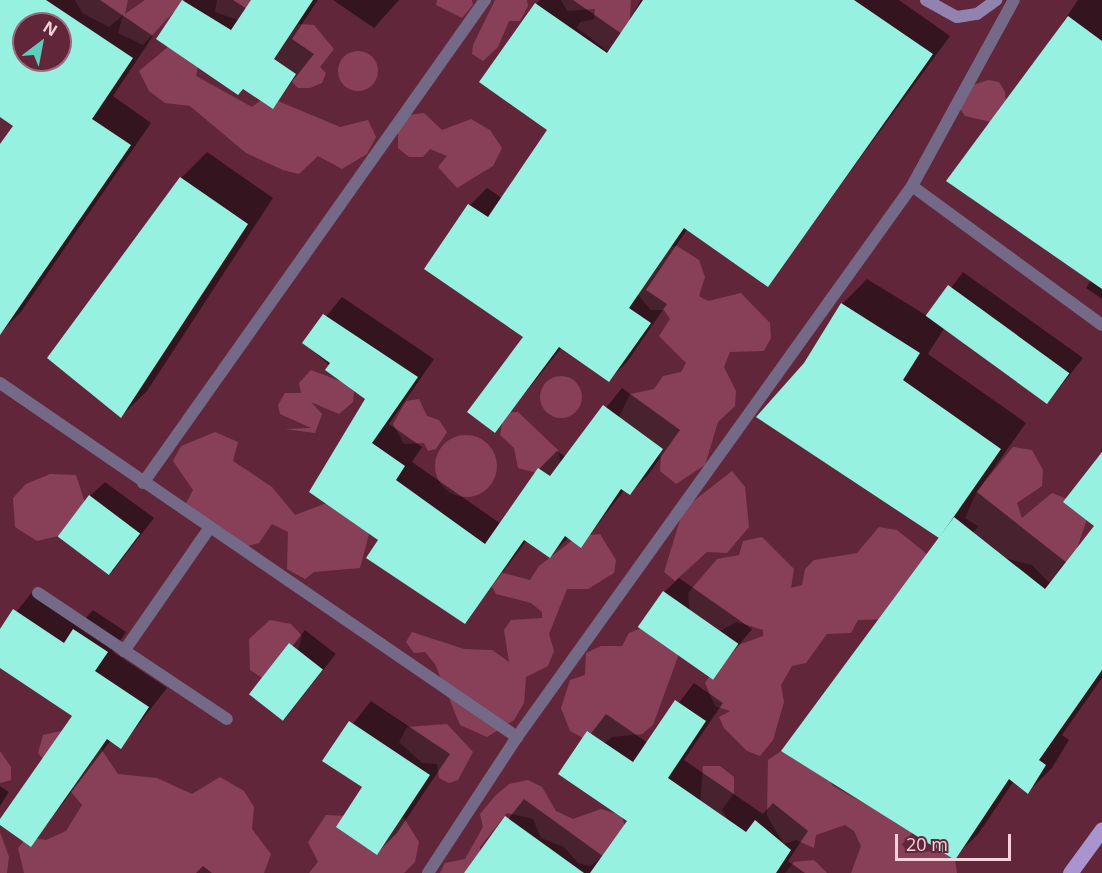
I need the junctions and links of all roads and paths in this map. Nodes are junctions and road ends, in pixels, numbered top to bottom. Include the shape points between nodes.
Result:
1 (485, 0) edge
2 (926, 0) edge
3 (996, 0) edge
4 (1014, 0) edge
5 (912, 186) junction
6 (1102, 325) edge
7 (0, 383) edge
8 (143, 483) junction
9 (208, 530) junction
10 (38, 593) dead end
11 (124, 651) junction
12 (227, 719) dead end
13 (517, 737) junction
14 (1102, 829) edge
15 (428, 873) edge
16 (1071, 873) edge

1 - 8 street
2 - 3 street via 957,17 977,14
4 - 5 street
5 - 6 street
5 - 13 street
7 - 8 street
8 - 9 street
9 - 11 street
9 - 13 street
10 - 11 street
11 - 12 street
13 - 15 street
14 - 16 main road

